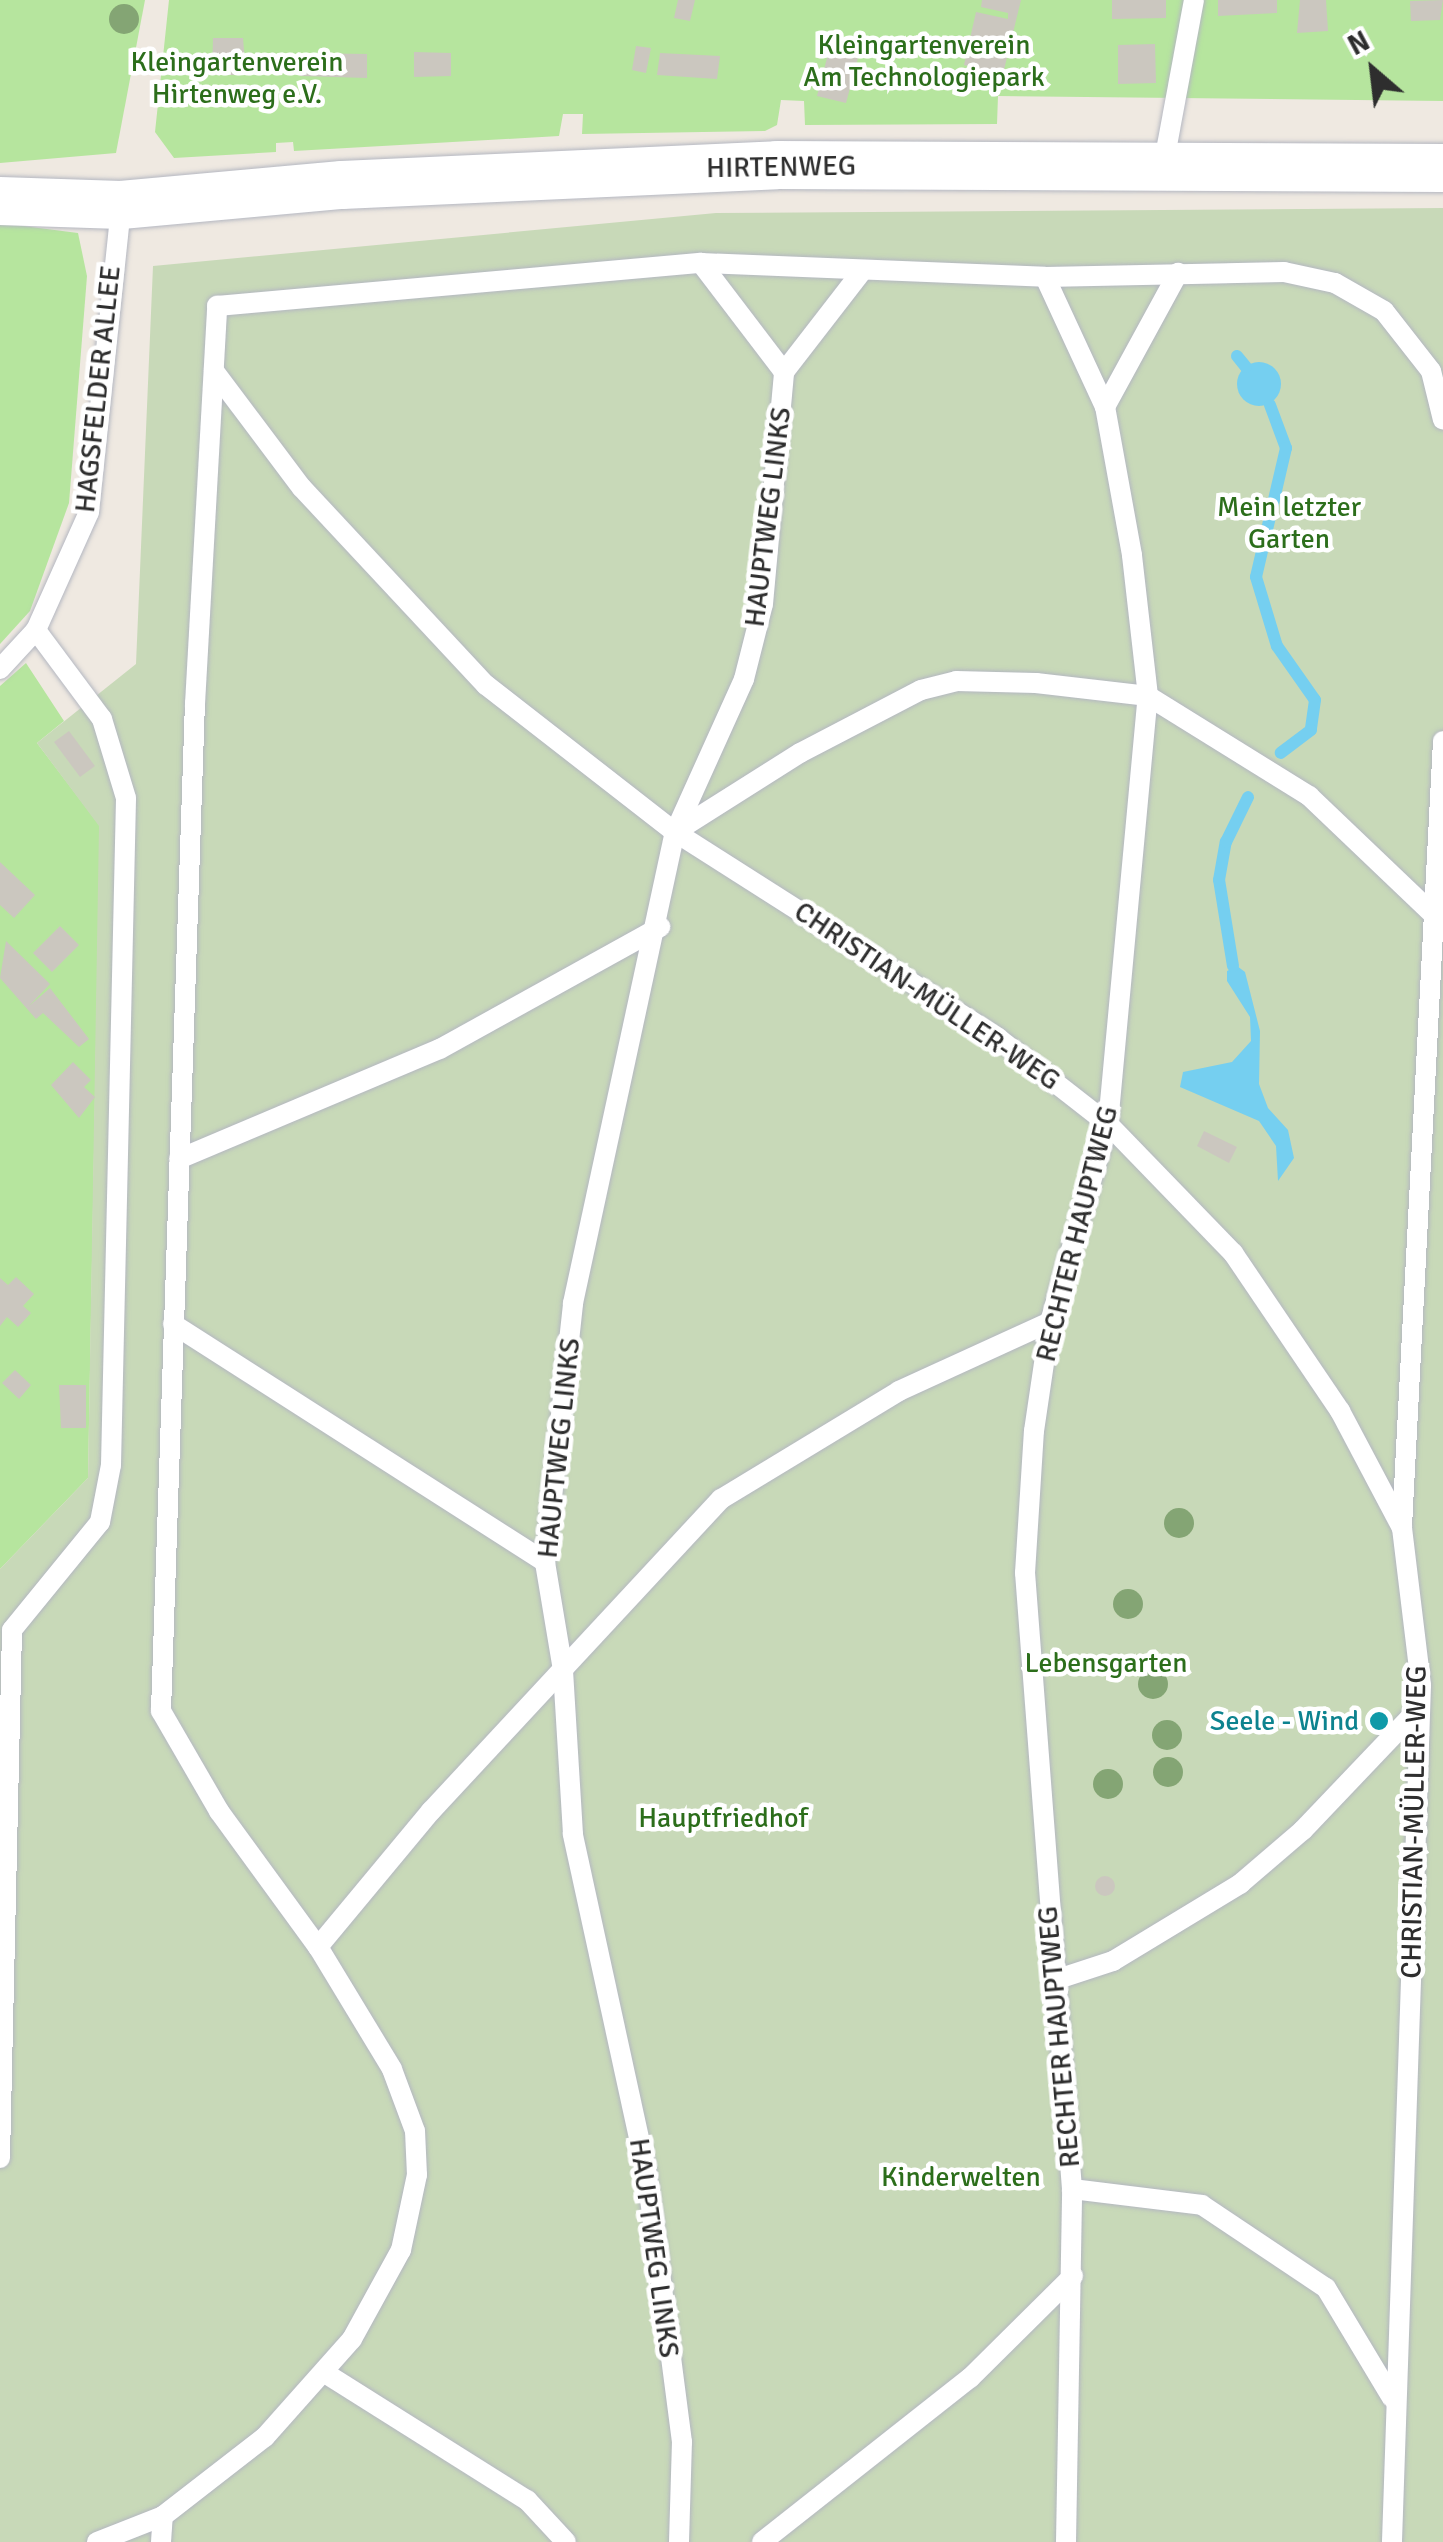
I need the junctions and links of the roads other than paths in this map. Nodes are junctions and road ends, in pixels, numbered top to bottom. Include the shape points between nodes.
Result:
1 (1194, 0) edge
2 (1163, 167) junction
3 (1443, 168) edge
4 (0, 201) edge
5 (121, 205) junction
6 (701, 263) junction
7 (862, 271) junction
8 (1178, 273) junction
9 (1046, 277) junction
10 (214, 371) junction
11 (784, 372) junction
12 (1105, 407) junction
13 (1443, 420) edge
14 (36, 630) junction
15 (0, 668) edge
16 (1148, 696) junction
17 (1443, 741) edge
18 (676, 832) junction
19 (1435, 916) junction
20 (660, 927) junction
21 (1108, 1124) junction
22 (179, 1159) junction
23 (1050, 1322) junction
24 (173, 1324) junction
25 (1402, 1528) junction
26 (545, 1562) junction
27 (6, 1637) edge
28 (563, 1670) junction
29 (1420, 1685) junction
30 (1443, 1685) edge
31 (1419, 1708) junction
32 (318, 1947) junction
33 (1055, 1980) junction
34 (0, 2158) edge
35 (1072, 2189) junction
36 (1073, 2276) junction
37 (325, 2373) junction
38 (1393, 2400) junction
39 (163, 2516) junction
40 (98, 2542) edge
41 (162, 2542) edge
42 (566, 2542) edge
43 (679, 2542) edge
44 (762, 2542) edge
45 (1066, 2542) edge
46 (1392, 2542) edge

1 - 2 lane
2 - 3 street, HIRTENWEG
2 - 5 street, HIRTENWEG via 778,165 342,185
4 - 5 street, HIRTENWEG
5 - 14 lane, HAGSFELDER ALLEE via 89,512
6 - 7 lane
6 - 10 lane via 217,306
6 - 11 lane, HAUPTWEG LINKS
7 - 9 lane
7 - 11 lane, HAUPTWEG LINKS
8 - 9 lane
8 - 12 lane
8 - 13 lane via 1284,272 1351,292 1384,311 1432,371
9 - 12 lane, RECHTER HAUPTWEG
10 - 18 lane, CHRISTIAN-MÜLLER-WEG via 302,488 486,684
10 - 22 lane
11 - 18 lane, HAUPTWEG LINKS via 763,604 744,679
12 - 16 lane, RECHTER HAUPTWEG via 1132,554
14 - 15 lane, HAGSFELDER ALLEE
14 - 27 lane via 102,720 126,798 112,1445 100,1522
16 - 18 lane via 1036,683 956,682 921,690 800,752
16 - 19 lane via 1309,796
16 - 21 lane, RECHTER HAUPTWEG
17 - 19 lane
18 - 20 lane, HAUPTWEG LINKS
18 - 21 lane, CHRISTIAN-MÜLLER-WEG via 998,1038
19 - 25 lane
20 - 22 lane via 440,1049
20 - 26 lane, HAUPTWEG LINKS via 574,1303
21 - 23 lane, RECHTER HAUPTWEG
21 - 25 lane, CHRISTIAN-MÜLLER-WEG via 1232,1252 1340,1411
22 - 24 lane
23 - 28 lane via 899,1391 721,1498
23 - 33 lane, RECHTER HAUPTWEG via 1034,1431 1025,1573
24 - 26 lane
24 - 32 lane via 161,1711 219,1812
25 - 29 lane, CHRISTIAN-MÜLLER-WEG
26 - 28 lane, HAUPTWEG LINKS
27 - 34 lane
28 - 32 lane via 431,1811
28 - 43 lane, HAUPTWEG LINKS via 572,1834 646,2170 682,2442
29 - 30 lane
29 - 31 lane, CHRISTIAN-MÜLLER-WEG
31 - 33 lane via 1304,1830 1240,1884 1113,1961
31 - 38 lane, CHRISTIAN-MÜLLER-WEG
32 - 37 lane via 405,2098 418,2174 402,2250 378,2301
33 - 35 lane, RECHTER HAUPTWEG
35 - 36 lane, RECHTER HAUPTWEG
35 - 38 lane via 1202,2204 1326,2288
36 - 44 lane via 970,2378
36 - 45 lane, RECHTER HAUPTWEG
37 - 39 lane via 266,2438
37 - 42 lane via 528,2500
38 - 46 lane, CHRISTIAN-MÜLLER-WEG
39 - 40 lane
39 - 41 lane

